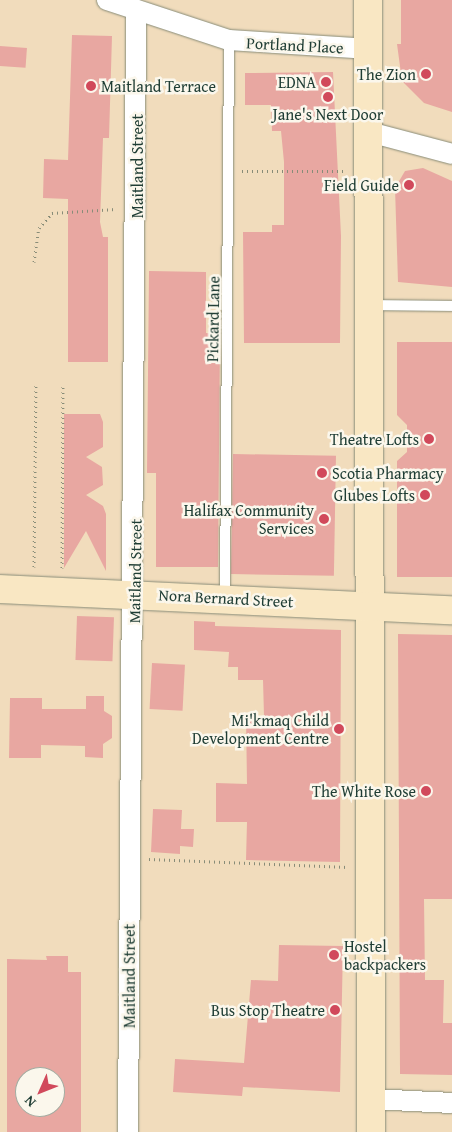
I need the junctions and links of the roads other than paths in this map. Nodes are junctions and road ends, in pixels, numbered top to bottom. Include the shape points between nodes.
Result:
1 (107, 0) edge
2 (368, 0) edge
3 (136, 10) junction
4 (230, 40) junction
5 (370, 49) junction
6 (369, 132) junction
7 (452, 154) edge
8 (372, 305) junction
9 (452, 306) edge
10 (0, 588) edge
11 (135, 594) junction
12 (225, 598) junction
13 (371, 605) junction
14 (452, 610) edge
15 (371, 1099) junction
16 (452, 1103) edge
17 (128, 1132) edge
18 (371, 1132) edge

1 - 3 street, Portland Place
2 - 5 main road
3 - 4 street, Portland Place
3 - 11 street, Maitland Street
4 - 5 street, Portland Place
4 - 12 lane, Pickard Lane
5 - 6 main road
6 - 7 street
6 - 8 main road
8 - 9 lane
8 - 13 main road
10 - 11 main road, Nora Bernard Street
11 - 12 main road, Nora Bernard Street
11 - 17 street, Maitland Street
12 - 13 main road, Nora Bernard Street
13 - 14 main road, Nora Bernard Street
13 - 15 main road
15 - 16 street
15 - 18 main road

